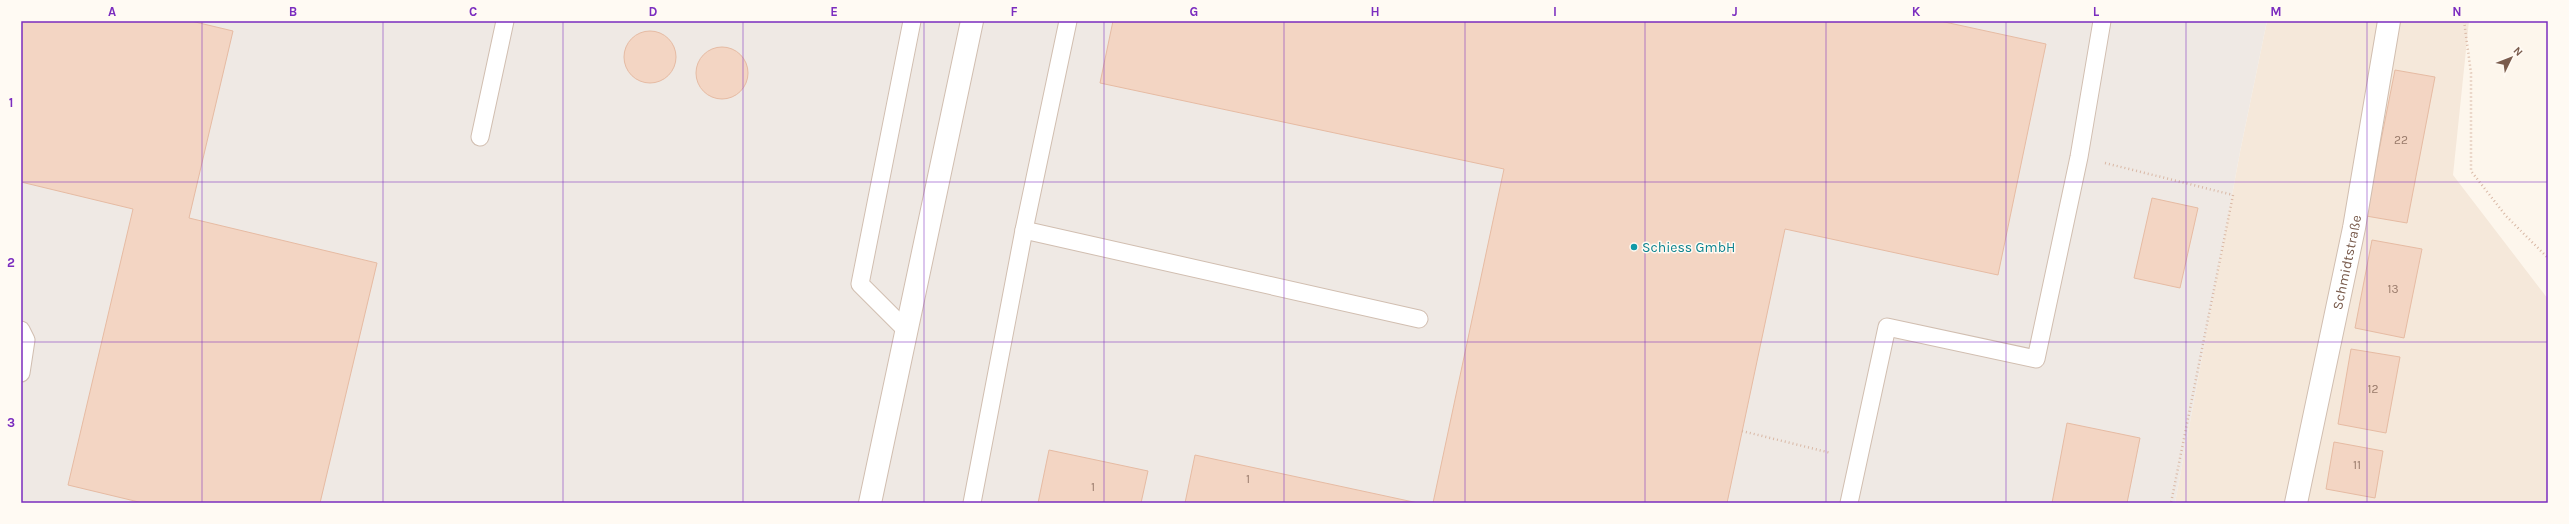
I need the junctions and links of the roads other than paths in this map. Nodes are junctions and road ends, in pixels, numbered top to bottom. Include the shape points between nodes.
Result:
1 (505, 21) edge
2 (912, 21) edge
3 (972, 21) edge
4 (1068, 21) edge
5 (2102, 21) edge
6 (2389, 21) edge
7 (480, 137) dead end
8 (1024, 230) junction
9 (1420, 319) dead end
10 (21, 330) edge
11 (907, 331) junction
12 (21, 373) edge
13 (870, 503) edge
14 (972, 503) edge
15 (1849, 503) edge
16 (2296, 503) edge

1 - 7 lane
2 - 11 lane via 860,284
3 - 11 street
4 - 8 lane
5 - 15 lane via 2079,157 2036,359 1887,327
6 - 16 street, Schmidtstraße via 2354,228
8 - 9 lane
8 - 14 lane
10 - 12 lane via 26,340
11 - 13 street

